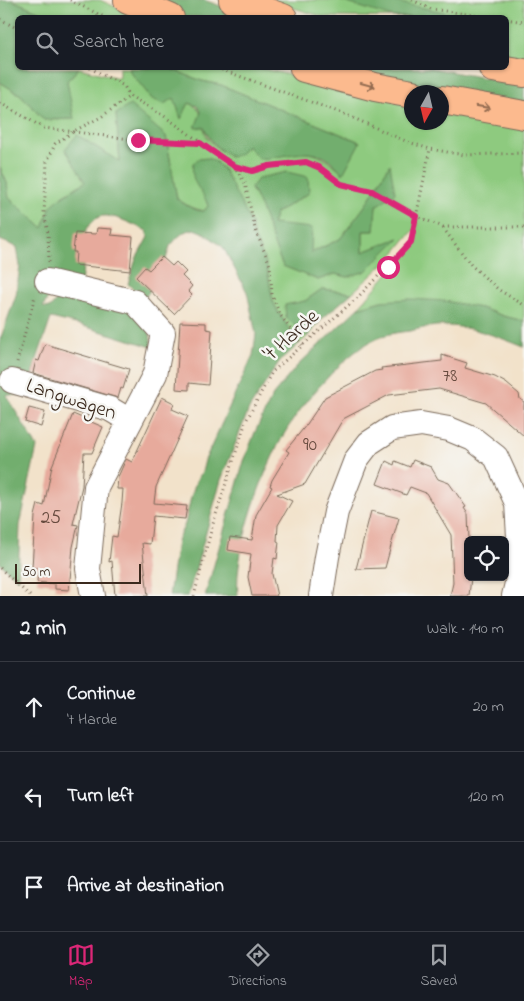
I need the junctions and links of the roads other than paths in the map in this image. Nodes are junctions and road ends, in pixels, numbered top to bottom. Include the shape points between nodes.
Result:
1 (128, 0) edge
2 (233, 0) edge
3 (163, 15) edge
4 (275, 15) edge
5 (311, 70) edge
6 (505, 70) edge
7 (524, 73) edge
8 (404, 92) edge
9 (449, 101) edge
10 (524, 115) edge
11 (47, 281) road end
12 (12, 381) road end
13 (130, 421) junction
14 (93, 596) edge
15 (321, 596) edge
16 (514, 596) edge

1 - 3 main road
2 - 4 main road
5 -> 8 main road
6 - 7 main road
9 -> 10 main road
11 - 13 street, Langwagen via 135,302 163,333 155,374
12 - 13 street, Langwagen via 110,409
13 - 14 street, Langwagen via 96,487 88,569
15 - 16 street via 336,512 356,460 370,443 392,428 421,424 449,429 473,440 496,457 517,503 518,579

